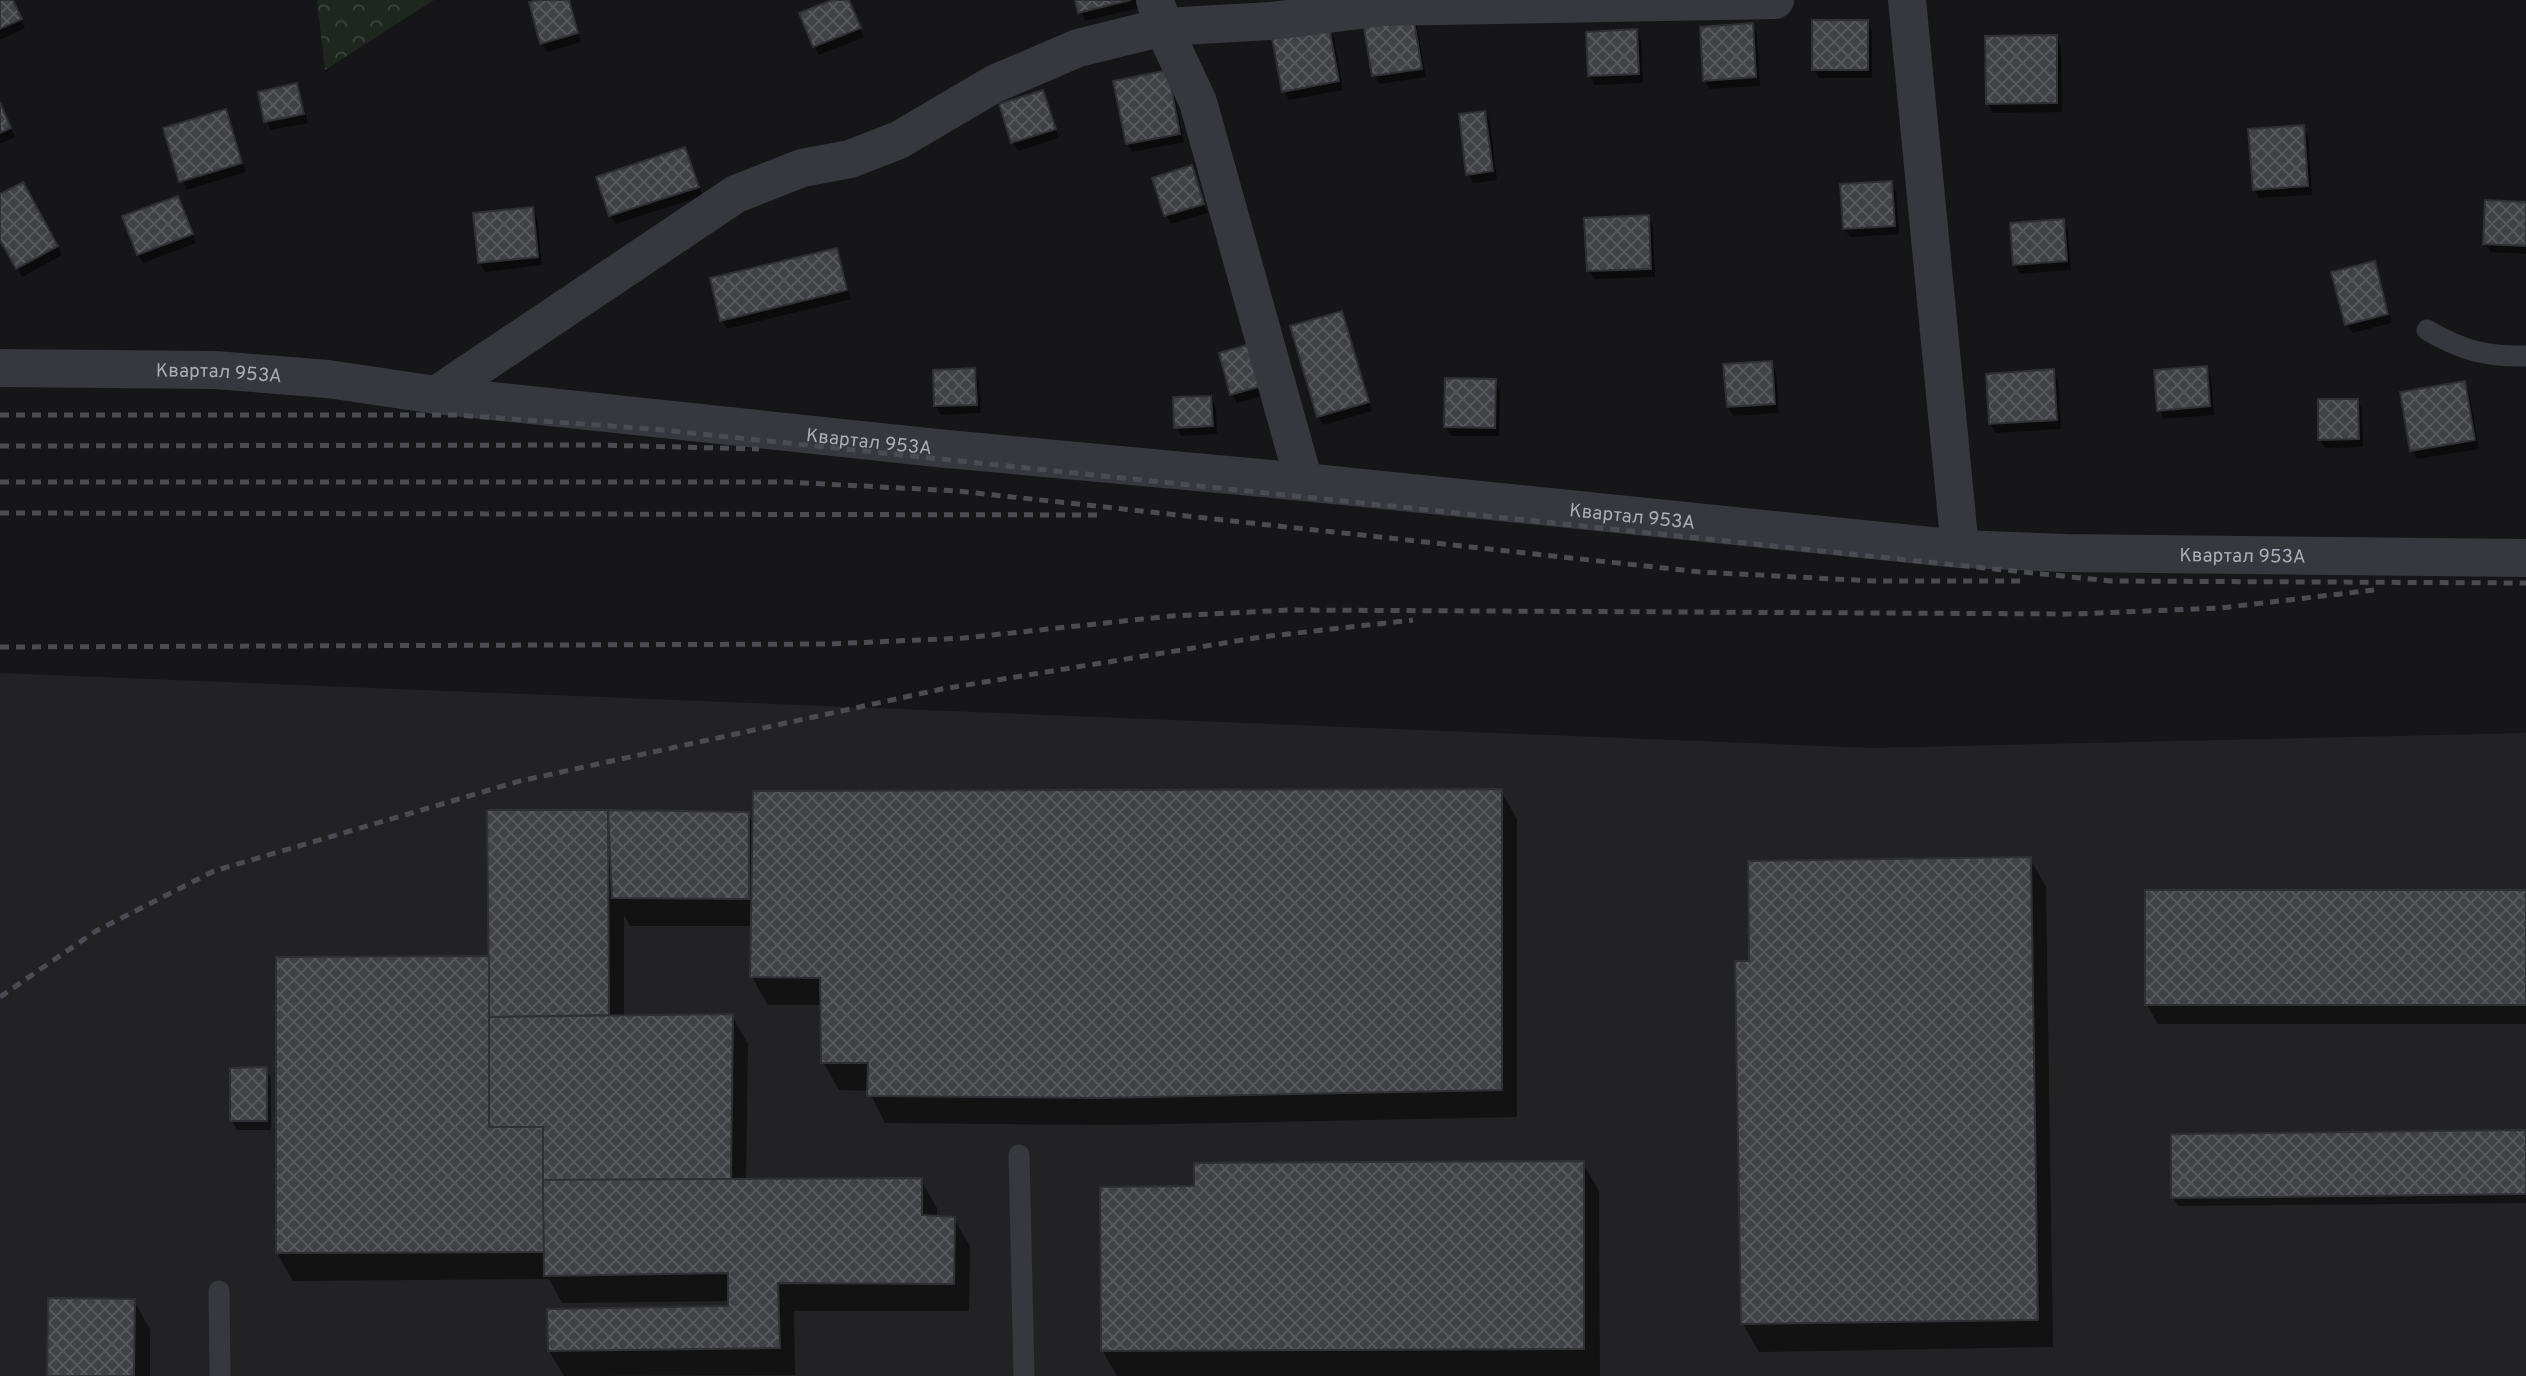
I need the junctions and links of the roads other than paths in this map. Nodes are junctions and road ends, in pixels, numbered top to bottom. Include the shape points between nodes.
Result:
1 (1775, 0) edge
2 (1907, 0) edge
3 (1159, 14) edge
4 (2427, 330) dead end
5 (2526, 356) edge
6 (0, 368) edge
7 (436, 395) junction
8 (1304, 482) junction
9 (1959, 550) junction
10 (2526, 558) edge
11 (1019, 1155) dead end
12 (219, 1291) dead end
13 (220, 1376) edge
14 (1024, 1376) edge

1 - 3 street via 1383,7 1272,21
2 - 9 street
3 - 7 street via 994,84 898,140 850,159 802,168 736,194
3 - 8 street via 1198,102
4 - 5 lane via 2458,348
6 - 7 street, Квартал 953А via 215,370 328,379
7 - 8 street, Квартал 953А
8 - 9 street, Квартал 953А
9 - 10 street, Квартал 953А
11 - 14 lane
12 - 13 lane

